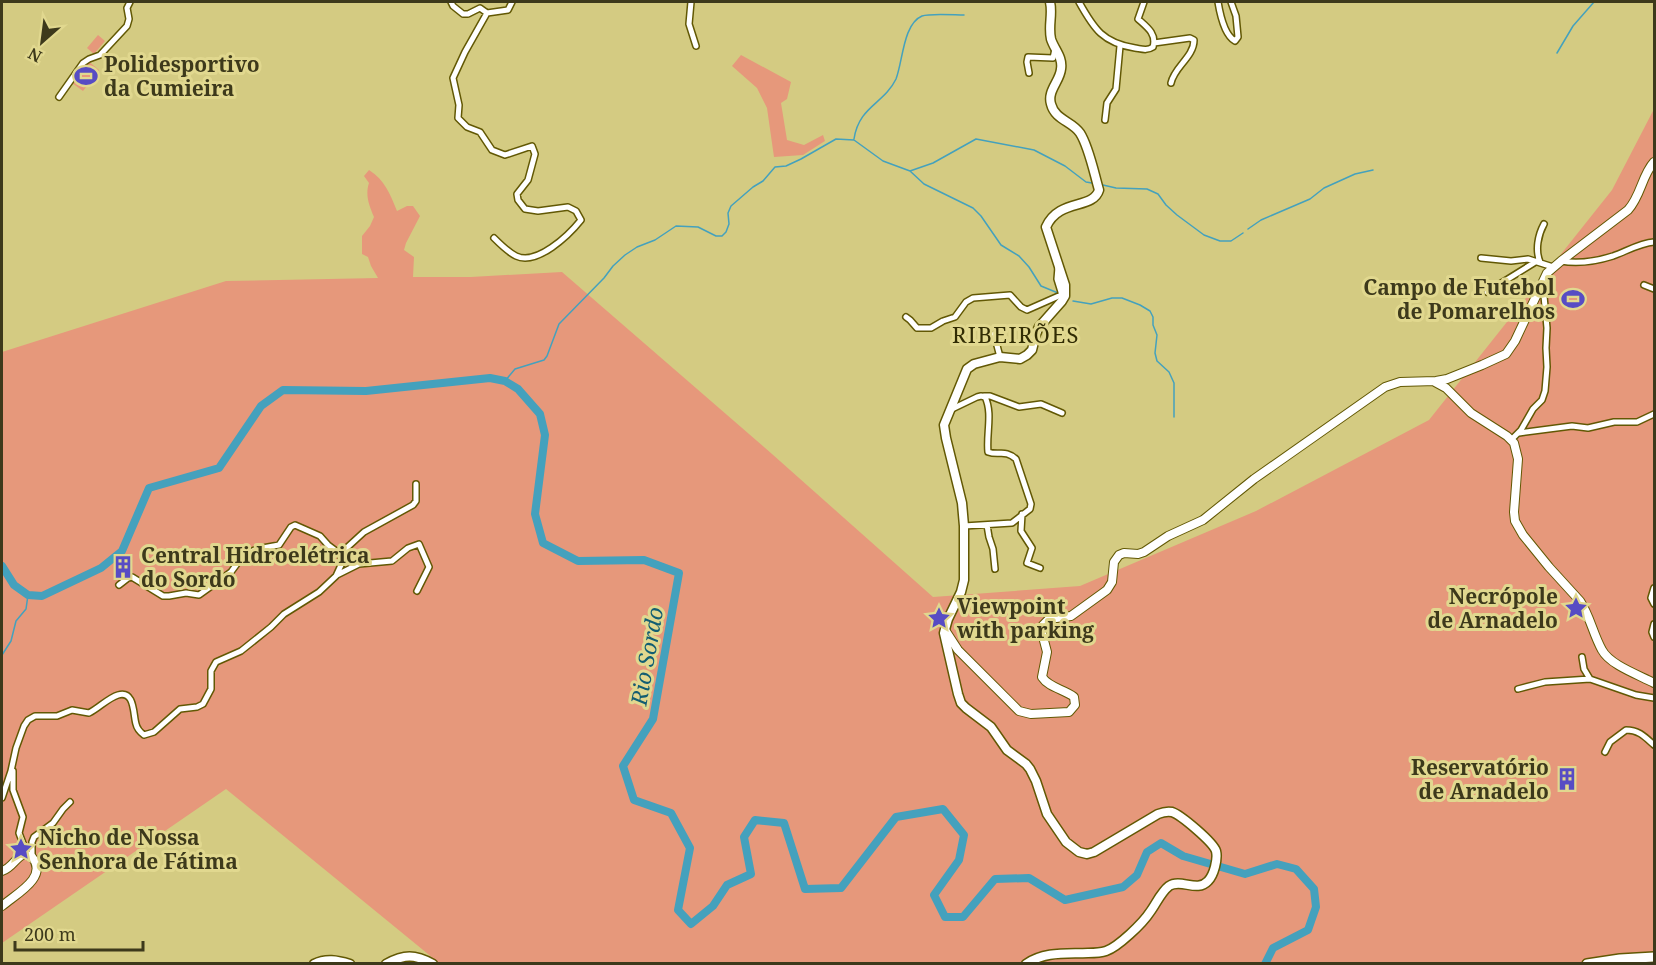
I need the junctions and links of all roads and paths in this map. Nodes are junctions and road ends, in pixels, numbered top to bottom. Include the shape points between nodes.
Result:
1 (129, 2) edge
2 (451, 2) edge
3 (512, 2) edge
4 (691, 2) edge
5 (1050, 2) edge
6 (1079, 2) edge
7 (1144, 2) edge
8 (1218, 2) edge
9 (1231, 2) edge
10 (487, 13) junction
11 (1155, 43) junction
12 (696, 46) dead end
13 (1120, 46) junction
14 (1055, 47) junction
15 (1029, 73) dead end
16 (1171, 83) dead end
17 (59, 97) dead end
18 (1105, 120) dead end
19 (1654, 162) edge
20 (1544, 224) dead end
21 (494, 238) dead end
22 (1654, 242) edge
23 (1481, 258) dead end
24 (1539, 261) junction
25 (1561, 261) junction
26 (1058, 267) junction
27 (1553, 267) junction
28 (1543, 280) junction
29 (1644, 285) dead end
30 (1654, 289) edge
31 (1487, 292) dead end
32 (906, 317) dead end
33 (994, 334) dead end
34 (1000, 357) junction
35 (1451, 378) junction
36 (1433, 381) junction
37 (1449, 391) junction
38 (983, 396) junction
39 (949, 411) junction
40 (1062, 413) dead end
41 (1654, 414) edge
42 (1519, 433) junction
43 (1513, 441) junction
44 (416, 484) dead end
45 (1022, 514) junction
46 (987, 525) junction
47 (964, 526) junction
48 (340, 554) junction
49 (1040, 568) dead end
50 (995, 569) dead end
51 (337, 575) junction
52 (119, 585) dead end
53 (1654, 588) edge
54 (417, 591) dead end
55 (1654, 604) edge
56 (1654, 624) edge
57 (945, 630) junction
58 (1654, 637) edge
59 (963, 655) junction
60 (949, 657) junction
61 (1582, 657) dead end
62 (1590, 680) junction
63 (1654, 683) edge
64 (1518, 689) dead end
65 (1654, 698) edge
66 (1654, 745) edge
67 (1605, 752) dead end
68 (13, 760) junction
69 (2, 798) edge
70 (70, 802) dead end
71 (30, 856) junction
72 (2, 871) edge
73 (2, 906) edge
74 (1654, 957) edge
75 (314, 963) edge
76 (350, 963) edge
77 (386, 963) edge
78 (433, 963) edge
79 (1026, 963) edge
80 (1587, 963) edge

1 - 17 street via 127,26 100,54 83,63
2 - 10 street via 463,14 480,8
3 - 10 street via 508,10
4 - 12 street via 689,24
5 - 14 main road via 1051,39
6 - 13 street via 1100,34
7 - 11 street via 1138,19
8 - 9 street via 1228,35 1235,40 1237,22
10 - 21 street via 453,78 458,118 480,132 492,150 506,154 532,146 535,154 528,180 517,194 525,209 568,207 581,220 549,251 532,257 516,256
11 - 13 street via 1146,50
11 - 16 street via 1194,41
13 - 18 street via 1116,86 1107,103
14 - 15 street via 1053,58 1028,57
14 - 26 main road via 1062,68 1051,92 1051,104 1057,115 1075,126 1081,135 1099,190 1094,200 1063,208 1049,219 1046,227
19 - 25 street via 1628,210
20 - 24 street via 1537,251
22 - 25 street via 1605,258
23 - 24 street
24 - 27 street
24 - 31 street
25 - 27 street
26 - 32 street via 1061,295 1029,309 1022,308 1010,295 979,296 968,300 955,317 931,328 917,328
26 - 34 main road via 1065,296 1039,327 1032,350 1020,358
27 - 28 street
28 - 35 street via 1508,352
28 - 42 street via 1547,328 1545,391
29 - 30 street
33 - 34 street
34 - 39 main road via 967,369
35 - 36 street
35 - 37 street
36 - 37 street
36 - 59 street via 1400,382 1385,387 1203,520 1144,552 1116,557 1107,590 1071,616 1049,619 1043,625 1047,655 1042,677 1074,697 1075,705 1069,712 1021,712
37 - 43 street via 1471,413
38 - 39 street
38 - 40 street via 1019,407 1041,404
38 - 45 street via 989,412 988,452 1009,453 1020,464 1031,504
39 - 47 main road via 945,434
41 - 42 street via 1631,423
42 - 43 street
43 - 63 street via 1518,459 1514,512 1518,529 1581,601 1605,655
44 - 48 street via 413,505 356,537
45 - 46 street via 1012,523
45 - 49 street via 1021,531 1032,548 1027,562
46 - 47 street
46 - 50 street
47 - 57 main road via 964,580
48 - 51 street via 342,564
48 - 52 street via 320,536 295,525 279,545 247,554 231,572 200,595 165,596 132,577
51 - 54 street via 359,564 392,561 418,544 429,567
51 - 68 street via 319,592 283,614 242,651 216,662 204,703 180,709 151,734 140,732 132,702 119,695 90,712 72,710 56,717 30,718 22,728
53 - 55 street
56 - 58 street
57 - 59 street
57 - 60 main road
59 - 60 street
60 - 79 main road via 961,703 991,727 1006,750 1030,769 1047,814 1074,849 1085,854 1095,852 1167,811 1210,842 1216,854 1205,884 1169,886 1143,922 1108,951 1047,955
61 - 62 street
62 - 64 street via 1545,681
62 - 65 street
66 - 67 street via 1632,727 1608,744
68 - 69 street
68 - 71 street via 13,787 24,817 19,833
70 - 71 street via 53,823 34,837
71 - 72 street via 20,856
71 - 73 street via 38,867 35,877
74 - 80 highway
75 - 76 main road
77 - 78 main road via 408,956

